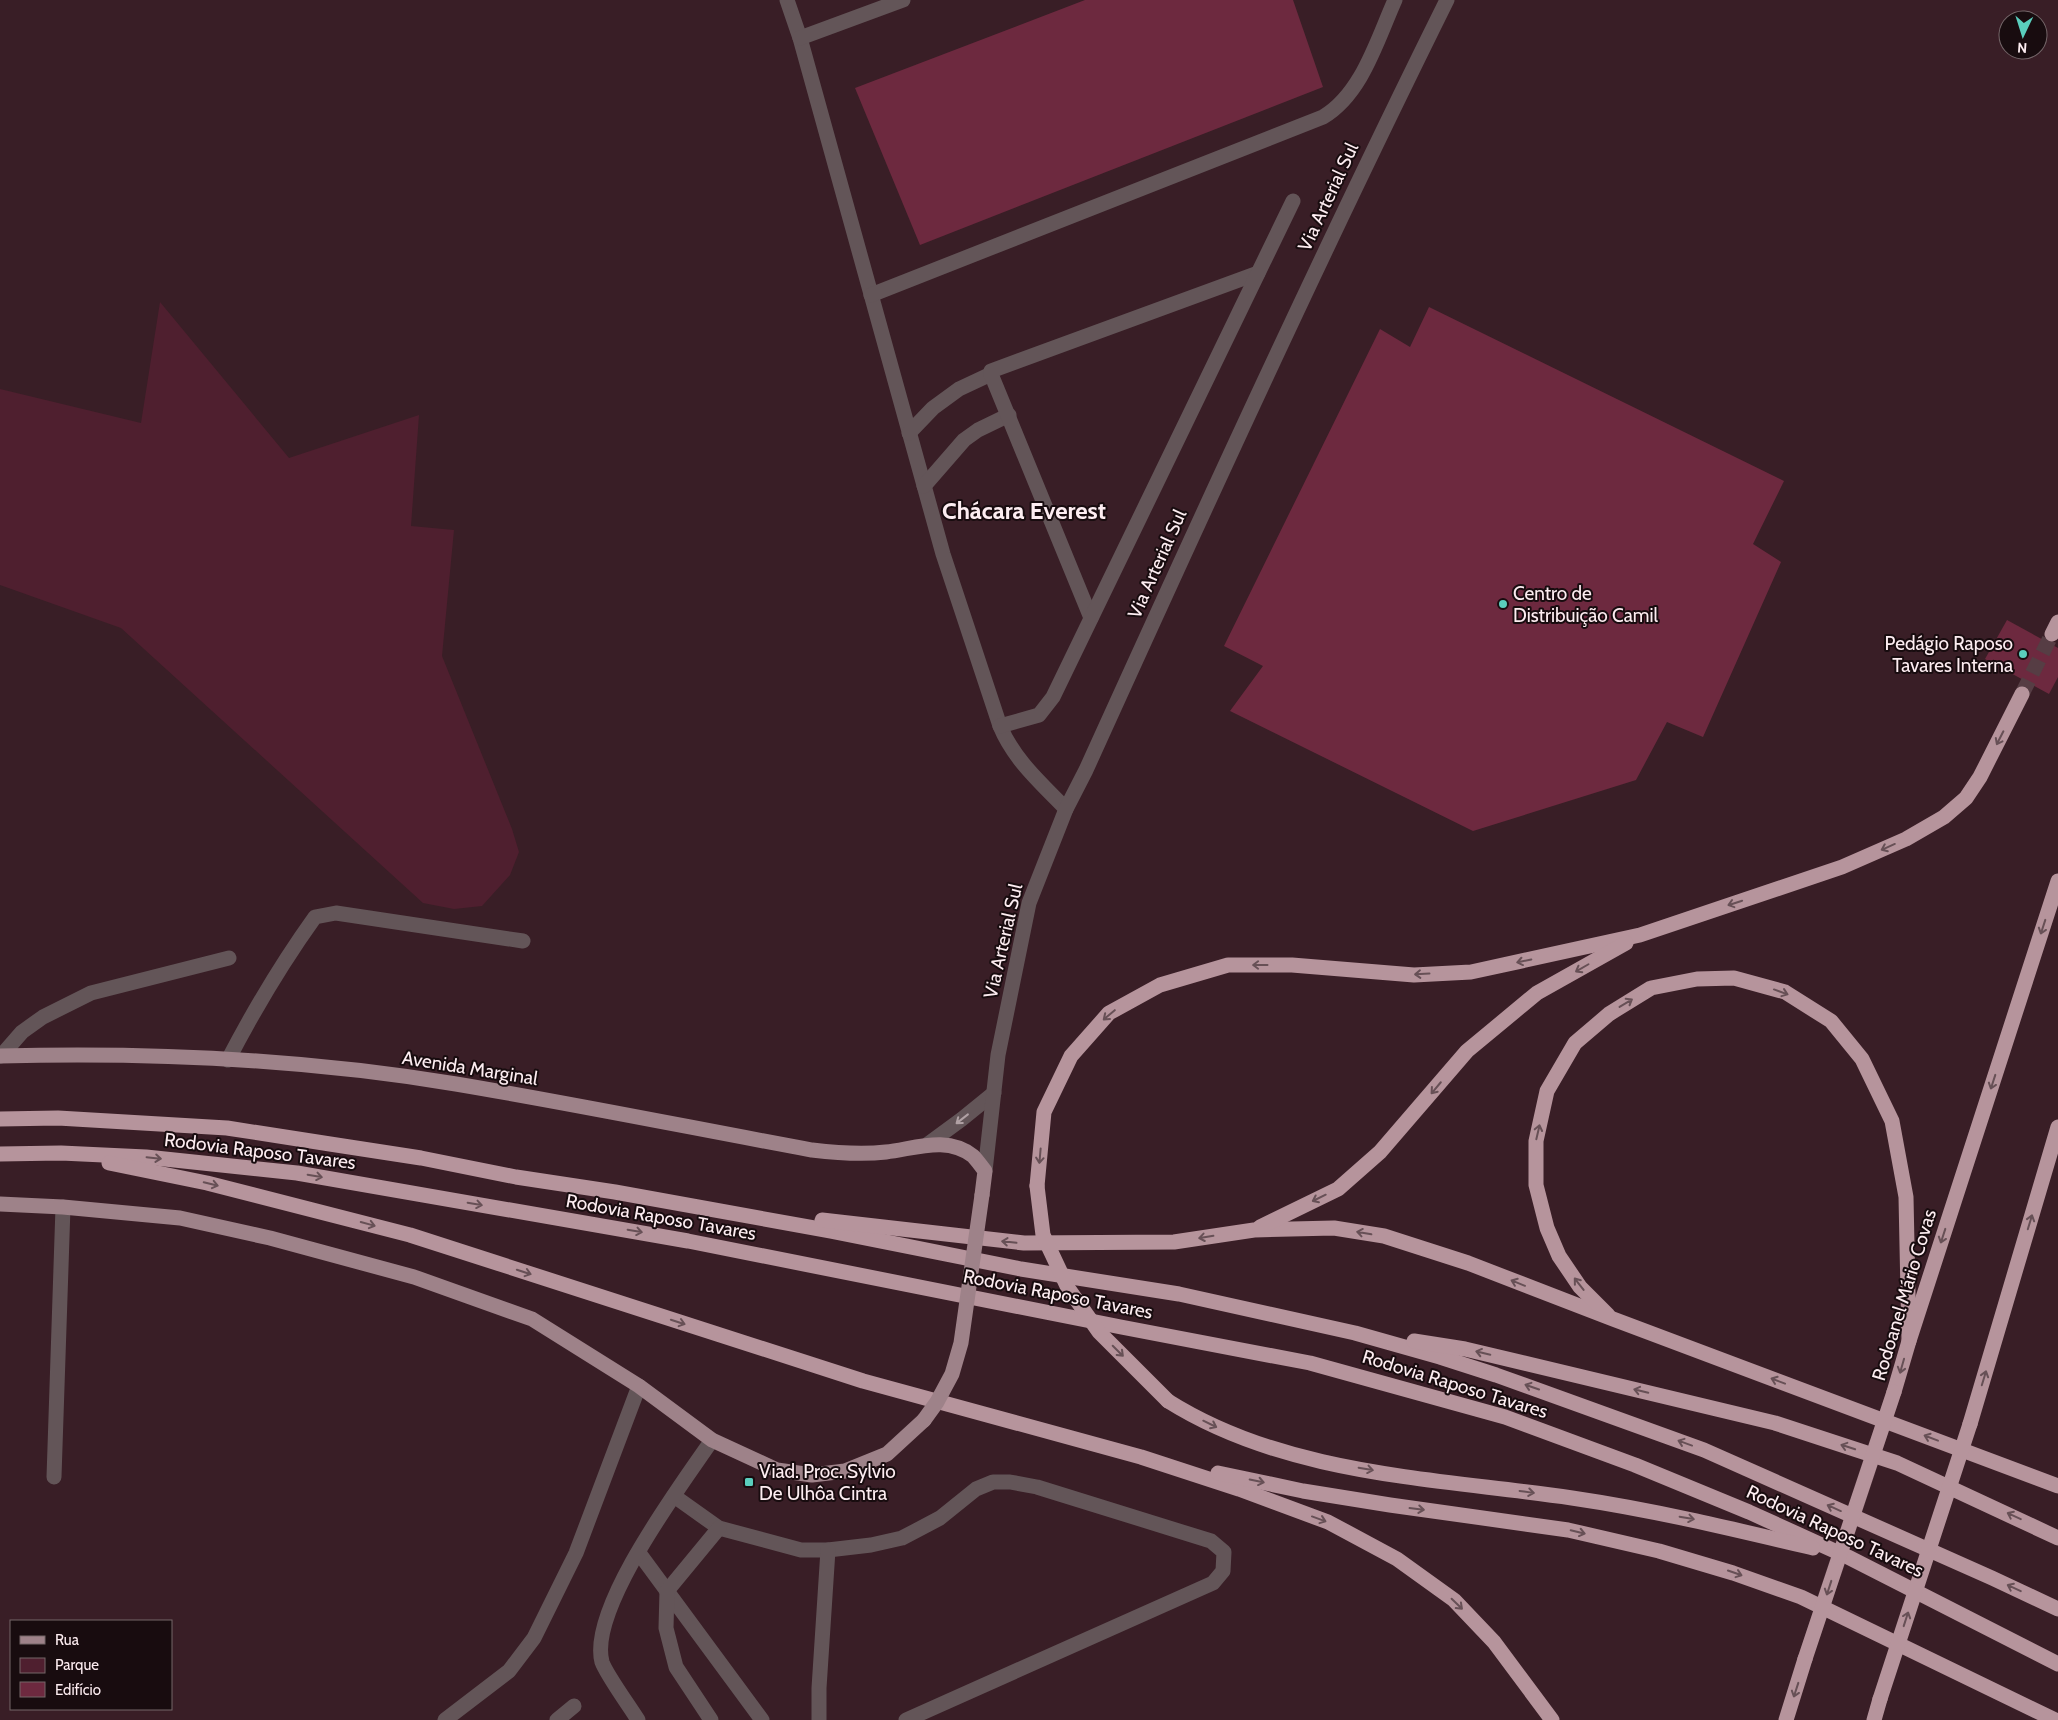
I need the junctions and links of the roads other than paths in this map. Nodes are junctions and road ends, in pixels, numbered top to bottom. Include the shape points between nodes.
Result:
1 (787, 0) edge
2 (904, 0) edge
3 (1395, 0) edge
4 (1447, 0) edge
5 (800, 38) junction
6 (1293, 201) dead end
7 (1258, 273) junction
8 (871, 295) junction
9 (991, 374) junction
10 (1009, 414) junction
11 (909, 433) junction
12 (924, 486) junction
13 (1091, 618) junction
14 (2022, 694) tunnel mouth
15 (1000, 726) junction
16 (1066, 809) junction
17 (2058, 881) edge
18 (1640, 935) junction
19 (523, 940) dead end
20 (229, 958) dead end
21 (0, 1056) edge
22 (228, 1060) junction
23 (994, 1093) junction
24 (0, 1119) edge
25 (2058, 1127) edge
26 (928, 1144) junction
27 (61, 1153) junction
28 (0, 1154) edge
29 (984, 1171) junction
30 (0, 1204) edge
31 (687, 1205) junction
32 (63, 1207) junction
33 (1254, 1230) junction
34 (1612, 1320) junction
35 (1355, 1333) junction
36 (1909, 1340) junction
37 (639, 1386) junction
38 (712, 1440) junction
39 (1141, 1457) junction
40 (54, 1477) dead end
41 (2058, 1486) edge
42 (674, 1496) junction
43 (719, 1528) junction
44 (2058, 1538) edge
45 (828, 1550) junction
46 (639, 1552) junction
47 (1848, 1556) junction
48 (667, 1591) junction
49 (2058, 1609) edge
50 (2058, 1664) edge
51 (574, 1706) dead end
52 (445, 1720) edge
53 (557, 1720) edge
54 (638, 1720) edge
55 (711, 1720) edge
56 (762, 1720) edge
57 (818, 1720) edge
58 (906, 1720) edge
59 (1552, 1720) edge
60 (1786, 1720) edge
61 (1874, 1720) edge
62 (2055, 1720) edge

1 - 5 street
2 - 5 street
3 - 8 street via 1356,85 1345,100 1323,117
4 - 16 street, Via Arterial Sul via 1362,171
5 - 8 street
6 - 7 street
7 - 9 street via 994,369
7 - 13 street
8 - 11 street
9 - 10 street
9 - 11 street via 959,389 933,408
10 - 12 street via 964,440
10 - 13 street
11 - 12 street
12 - 15 street
13 - 15 street via 1048,706 1039,715
14 -> 18 highway via 1980,777 1966,798 1944,817 1906,839 1842,868
15 - 16 street via 1016,757
16 - 23 street, Via Arterial Sul via 1029,903 998,1055
17 -> 36 highway, Rodoanel Mário Covas
18 -> 33 highway via 1537,993 1467,1051 1380,1152 1338,1189
18 -> 47 highway, bridge via 1471,972 1414,975 1292,965 1228,965 1160,985 1109,1013 1072,1056 1044,1112 1037,1186 1043,1235 1068,1288 1099,1332 1168,1401 1232,1434 1268,1448 1328,1463 1574,1498 1695,1519
19 - 22 street via 336,913 315,917 287,955
20 - 21 street via 91,993 43,1017 22,1032
21 - 22 main road, Avenida Marginal via 143,1054
22 - 26 main road, Avenida Marginal via 296,1064 455,1084 812,1150 852,1154
23 -> 26 street, Avenida Marginal
23 - 29 street, Via Arterial Sul
24 - 31 highway, Rodovia Raposo Tavares via 58,1118 227,1128
61 -> 25 highway, bridge via 1970,1424
26 - 29 main road, Avenida Marginal via 964,1150
27 - 28 highway, Rodovia Raposo Tavares
27 -> 39 highway via 207,1183 410,1235 863,1381
27 -> 47 highway, Rodovia Raposo Tavares via 146,1157 297,1173 688,1241 1310,1363 1505,1417 1644,1468
29 - 38 main road, bridge via 961,1343 952,1374 924,1420 887,1454 845,1471 812,1475 777,1470
30 - 32 main road
33 -> 31 highway via 1174,1242 1024,1243
31 - 35 highway, Rodovia Raposo Tavares via 1021,1269 1179,1294
32 - 37 main road via 180,1218 270,1238 414,1277 532,1319
32 - 40 street
34 -> 33 highway via 1468,1263 1384,1236 1334,1228
34 -> 36 highway via 1580,1286 1559,1256 1547,1228 1536,1184 1536,1141 1547,1091 1574,1043 1609,1014 1651,988 1697,979 1734,978 1785,992 1832,1021 1862,1060 1892,1121 1906,1197
41 -> 34 highway
44 -> 35 highway via 1897,1463 1775,1423 1465,1349
49 -> 35 highway, Rodovia Raposo Tavares via 1704,1450 1496,1375
36 -> 60 highway, Rodoanel Mário Covas, bridge
37 - 38 main road
37 - 52 street via 576,1553 534,1638 509,1671
38 - 42 street
39 -> 59 highway via 1328,1522 1398,1559 1454,1600 1488,1635
39 -> 62 highway via 1303,1491 1568,1530 1659,1550 1733,1572 1800,1597
42 - 43 street
42 - 46 street
43 - 45 street via 801,1550
43 - 48 street
45 - 57 street
45 - 58 street via 902,1538 940,1518 976,1489 993,1482 1010,1482 1037,1487 1211,1541 1224,1552 1223,1571 1214,1583
46 - 48 street
46 - 54 street via 608,1614 601,1641 602,1662
47 - 50 highway, Rodovia Raposo Tavares
48 - 55 street via 666,1628 676,1667
48 - 56 street
51 - 53 street

